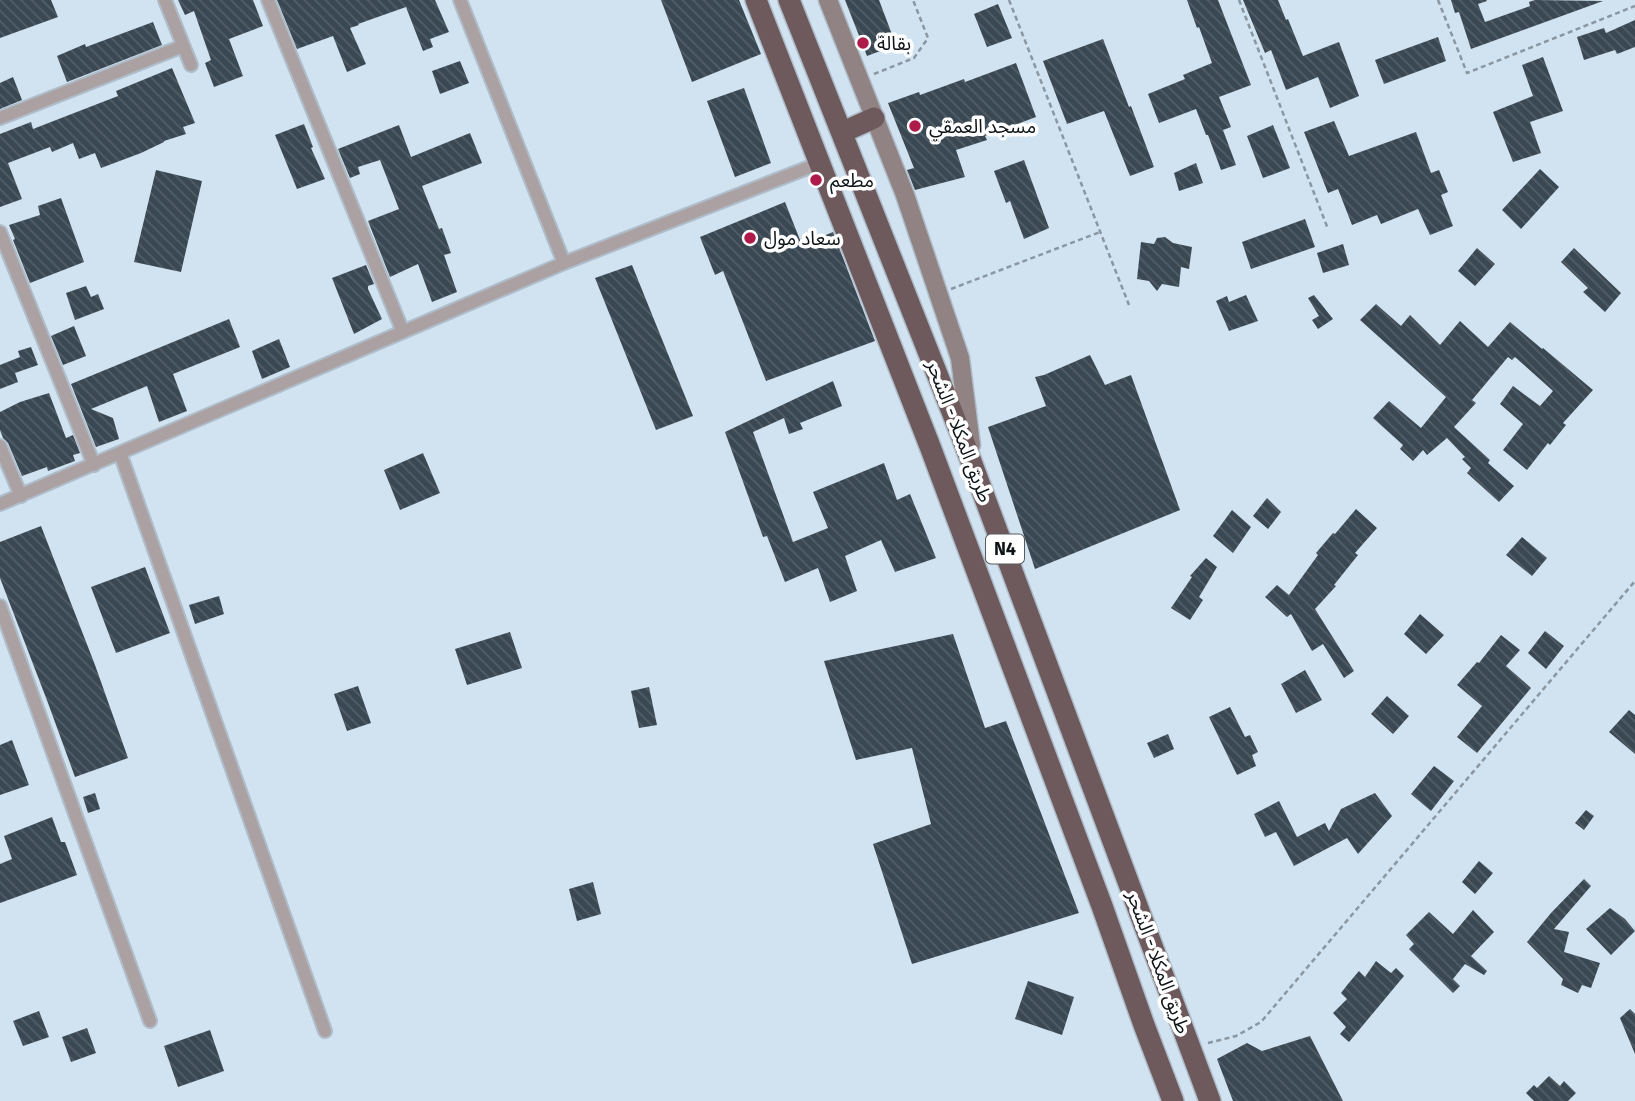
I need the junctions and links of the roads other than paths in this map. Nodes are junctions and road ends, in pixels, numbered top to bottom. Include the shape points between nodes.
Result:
1 (165, 0) edge
2 (268, 0) edge
3 (460, 0) edge
4 (756, 0) edge
5 (789, 0) edge
6 (828, 0) edge
7 (183, 46) junction
8 (191, 65) dead end
9 (0, 118) edge
10 (874, 118) junction
11 (847, 142) junction
12 (820, 163) junction
13 (0, 232) edge
14 (564, 262) junction
15 (403, 332) junction
16 (962, 437) junction
17 (0, 446) edge
18 (931, 449) junction
19 (120, 453) junction
20 (94, 465) junction
21 (974, 466) junction
22 (21, 496) junction
23 (0, 504) edge
24 (0, 606) edge
25 (1134, 895) junction
26 (1102, 906) junction
27 (150, 1021) dead end
28 (325, 1031) dead end
29 (1173, 1101) edge
30 (1210, 1101) edge

1 - 7 street
2 - 15 street
3 - 14 street
4 - 12 highway, طريق المكلا - الشحر / N4
5 - 11 highway, طريق المكلا - الشحر / N4
6 - 10 street
7 - 8 street
7 - 9 street
10 - 11 highway
10 - 21 street via 960,358
11 - 12 highway
11 - 16 highway, طريق المكلا - الشحر / N4
12 - 14 street
12 - 18 highway, طريق المكلا - الشحر / N4
13 - 20 street
14 - 15 street
15 - 19 street
16 - 18 highway
16 - 21 highway, طريق المكلا - الشحر / N4
17 - 22 street
18 - 26 highway, طريق المكلا - الشحر / N4
19 - 20 street
19 - 28 street
20 - 22 street
21 - 25 highway, طريق المكلا - الشحر / N4
22 - 23 street
24 - 27 street
25 - 26 highway
25 - 30 highway, طريق المكلا - الشحر / N4
26 - 29 highway, طريق المكلا - الشحر / N4

